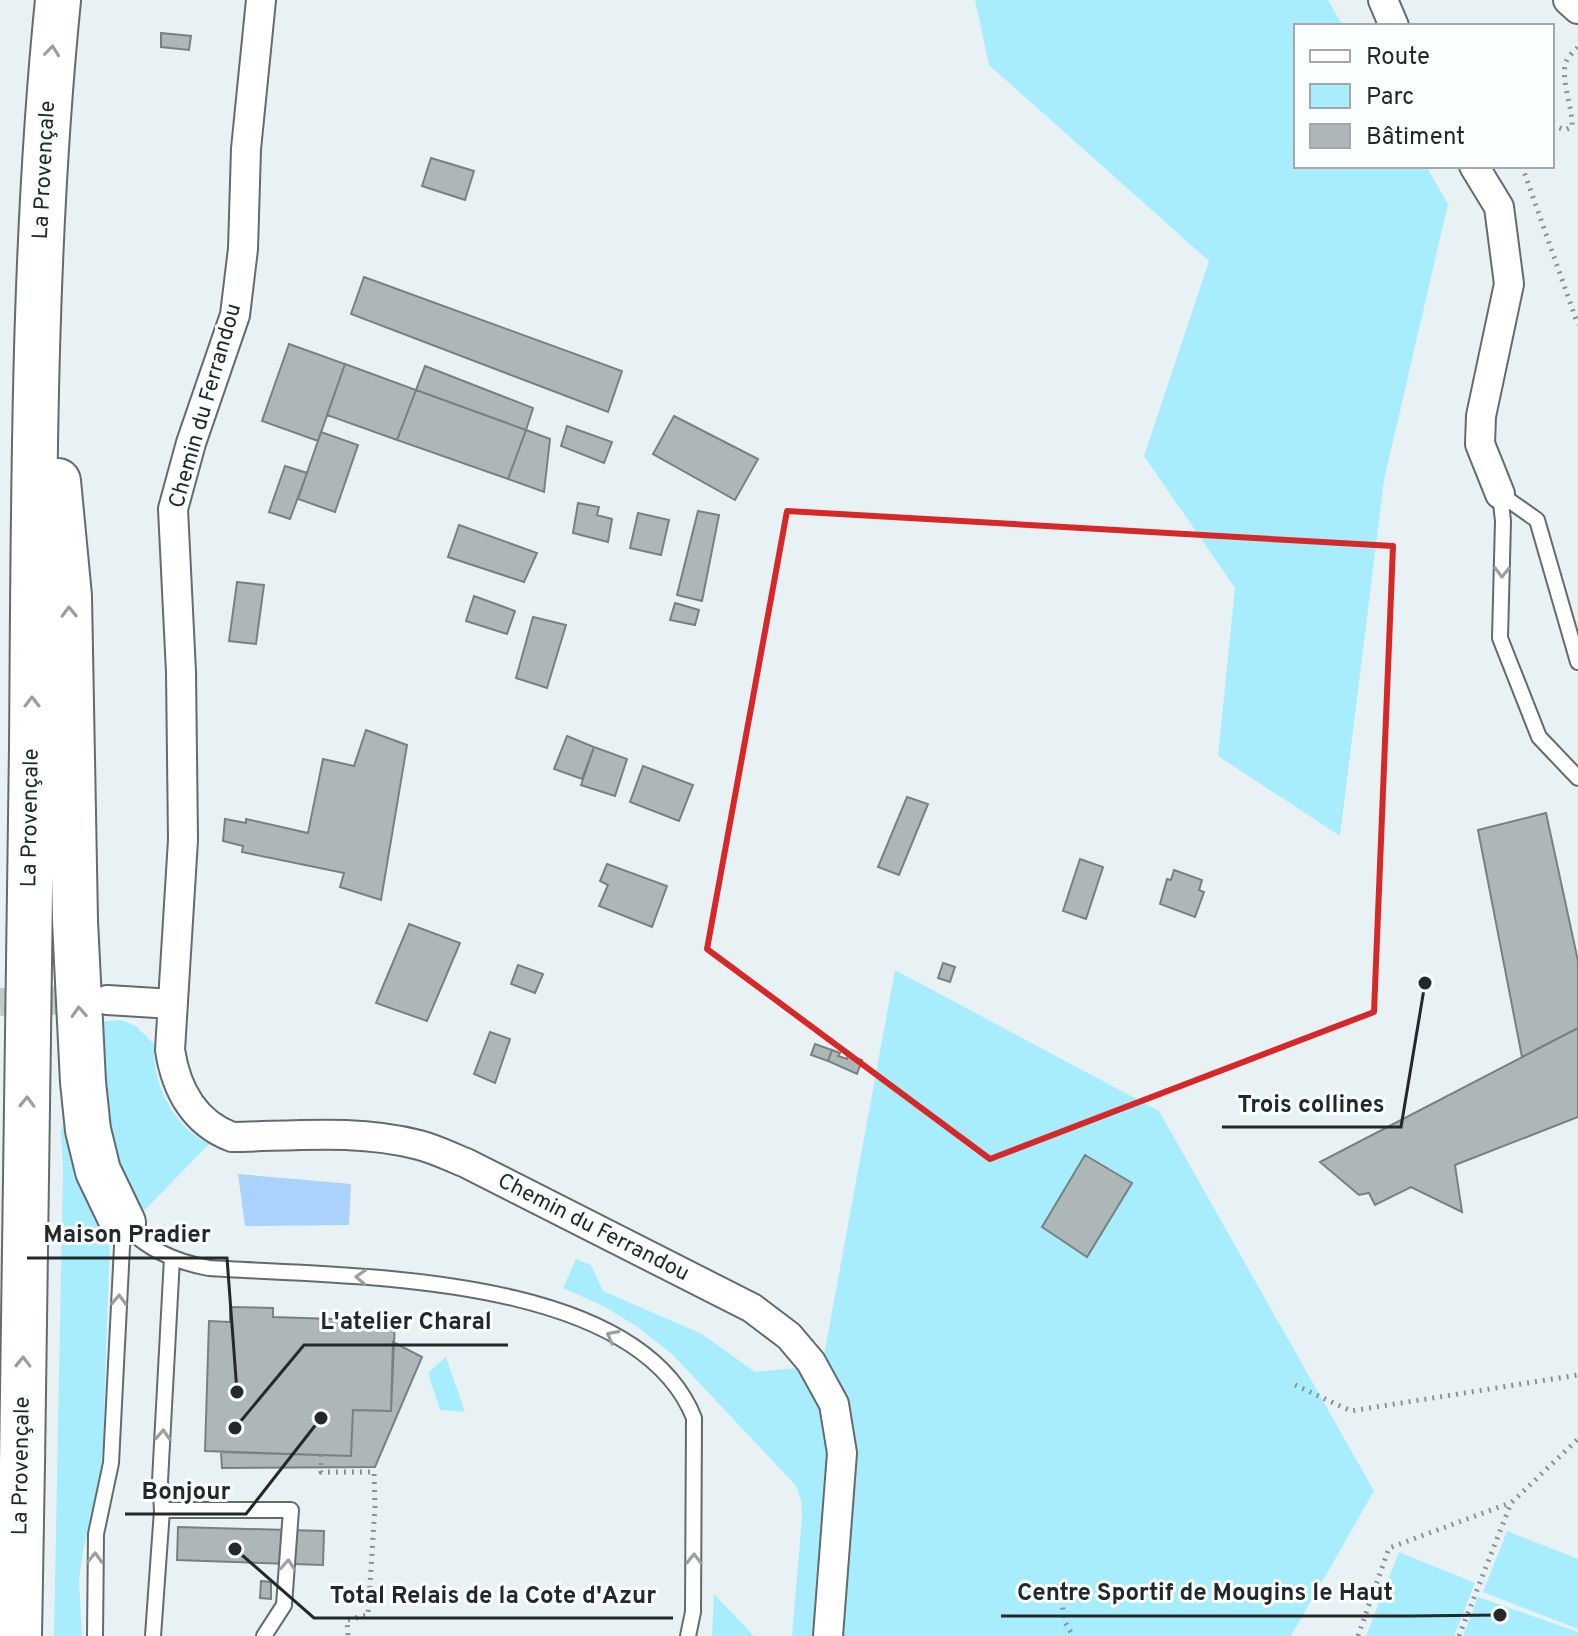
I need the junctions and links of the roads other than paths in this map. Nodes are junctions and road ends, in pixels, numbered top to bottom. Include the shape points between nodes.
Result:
1 (58, 0) edge
2 (261, 0) edge
3 (1383, 0) edge
4 (1568, 0) edge
5 (1578, 9) edge
6 (1393, 24) edge
7 (1475, 168) edge
8 (40, 267) junction
9 (1500, 494) junction
10 (1578, 662) edge
11 (1578, 778) edge
12 (107, 1000) tunnel mouth
13 (173, 1004) junction
14 (123, 1223) junction
15 (172, 1258) junction
16 (162, 1510) junction
17 (19, 1636) edge
18 (95, 1636) edge
19 (153, 1636) edge
20 (264, 1636) edge
21 (688, 1636) edge
22 (828, 1636) edge

8 -> 1 highway, La Provençale
2 - 13 street, Chemin du Ferrandou via 235,315 173,509 183,840
3 - 6 street
4 - 5 street
7 - 9 street via 1499,207 1509,284 1481,416 1480,444
14 -> 8 highway via 98,1171 83,1082 69,596
17 -> 8 highway, La Provençale
9 - 10 lane via 1537,520
9 -> 11 lane via 1500,638 1539,737
12 - 13 street
13 - 22 street, Chemin du Ferrandou via 173,1069 187,1100 209,1127 232,1137 350,1135 423,1145 752,1308 789,1336 834,1404 842,1453
14 - 15 lane via 138,1240
18 -> 14 lane via 96,1534 111,1463
16 -> 15 lane
21 -> 15 lane via 693,1612 694,1418 668,1374 636,1349 539,1304 484,1291 402,1279 209,1268
16 - 19 lane
20 -> 16 lane via 284,1605 291,1510

